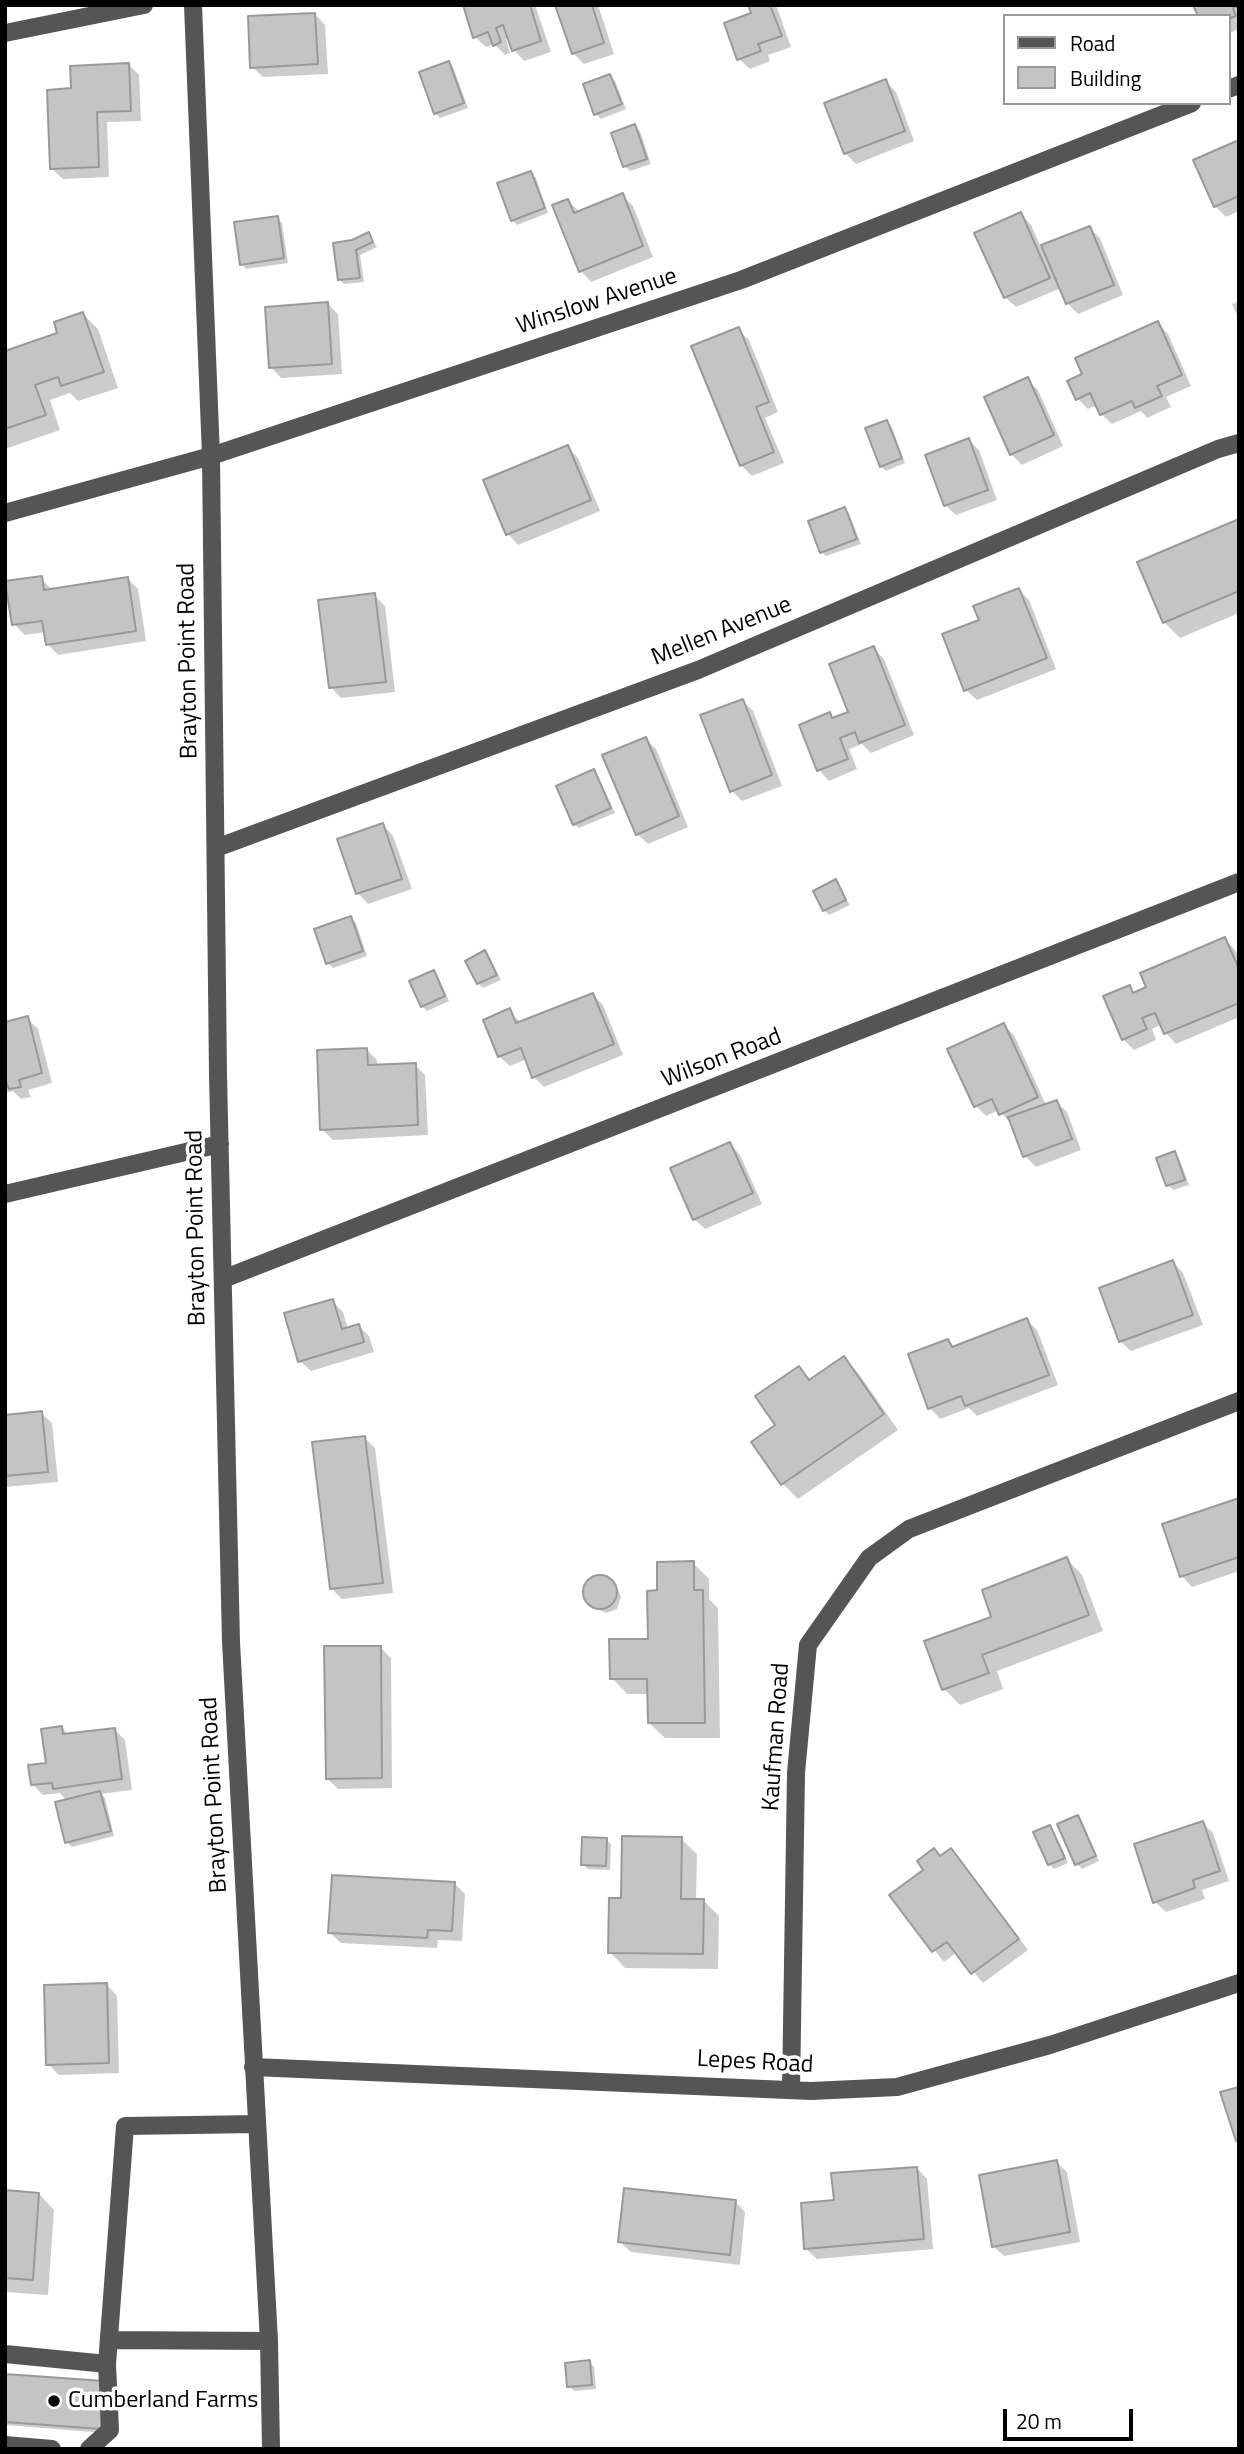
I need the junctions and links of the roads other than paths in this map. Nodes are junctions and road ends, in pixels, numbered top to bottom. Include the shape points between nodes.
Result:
1 (144, 5) edge
2 (193, 5) edge
3 (5, 33) edge
4 (1187, 105) edge
5 (1239, 443) edge
6 (211, 456) junction
7 (5, 513) edge
8 (216, 848) junction
9 (1239, 882) edge
10 (220, 1144) junction
11 (5, 1194) edge
12 (223, 1279) junction
13 (1239, 1401) edge
14 (1239, 1983) edge
15 (253, 2067) junction
16 (791, 2090) junction
17 (257, 2124) junction
18 (109, 2340) junction
19 (270, 2341) junction
20 (5, 2354) edge
21 (107, 2364) junction
22 (5, 2445) edge
23 (52, 2449) edge
24 (89, 2449) edge
25 (271, 2449) edge

1 - 3 street
2 - 6 street, Brayton Point Road
4 - 6 street, Winslow Avenue via 741,280
5 - 8 street, Mellen Avenue via 698,670
6 - 7 street, Winslow Avenue
6 - 8 street, Brayton Point Road
8 - 10 street, Brayton Point Road
9 - 12 street, Wilson Road
10 - 11 street
10 - 12 street, Brayton Point Road
12 - 15 street, Brayton Point Road via 231,1642
13 - 16 street, Kaufman Road via 909,1529 869,1558 808,1645 796,1773
14 - 16 street, Lepes Road via 1050,2045 897,2087
15 - 16 street, Lepes Road
15 - 17 street, Brayton Point Road
17 - 18 street via 125,2126
17 - 19 street, Brayton Point Road
18 - 19 street
18 - 21 street
19 - 25 street, Brayton Point Road
20 - 21 street
21 - 24 street via 110,2430
22 - 23 street

